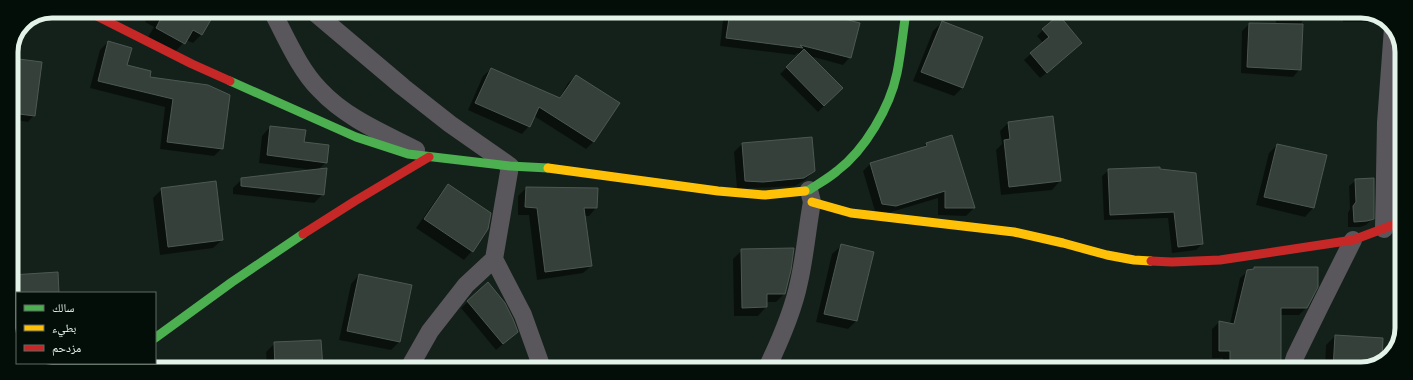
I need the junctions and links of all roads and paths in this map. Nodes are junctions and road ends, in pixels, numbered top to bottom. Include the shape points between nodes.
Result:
1 (101, 18) edge
2 (276, 18) edge
3 (321, 18) edge
4 (905, 18) edge
5 (1392, 40) edge
6 (429, 157) junction
7 (510, 166) junction
8 (811, 196) junction
9 (1395, 224) edge
10 (1384, 229) junction
11 (1353, 240) junction
12 (494, 259) junction
13 (156, 337) edge
14 (412, 362) edge
15 (540, 362) edge
16 (769, 362) edge
17 (1294, 362) edge

1 - 6 street via 192,64 356,137 408,154
2 - 6 street via 305,72 335,105
3 - 7 street via 432,110
4 - 8 street via 897,74 890,96 871,135 858,152
5 - 10 street via 1386,123
6 - 7 street
6 - 13 street via 312,227
7 - 8 street via 559,169 710,190
7 - 12 street
8 - 11 street via 851,213 1014,232 1134,260 1220,260
8 - 16 street via 800,280 786,324
9 - 10 street
10 - 11 street
11 - 17 street
12 - 14 street via 466,285 430,331
12 - 15 street via 523,315

